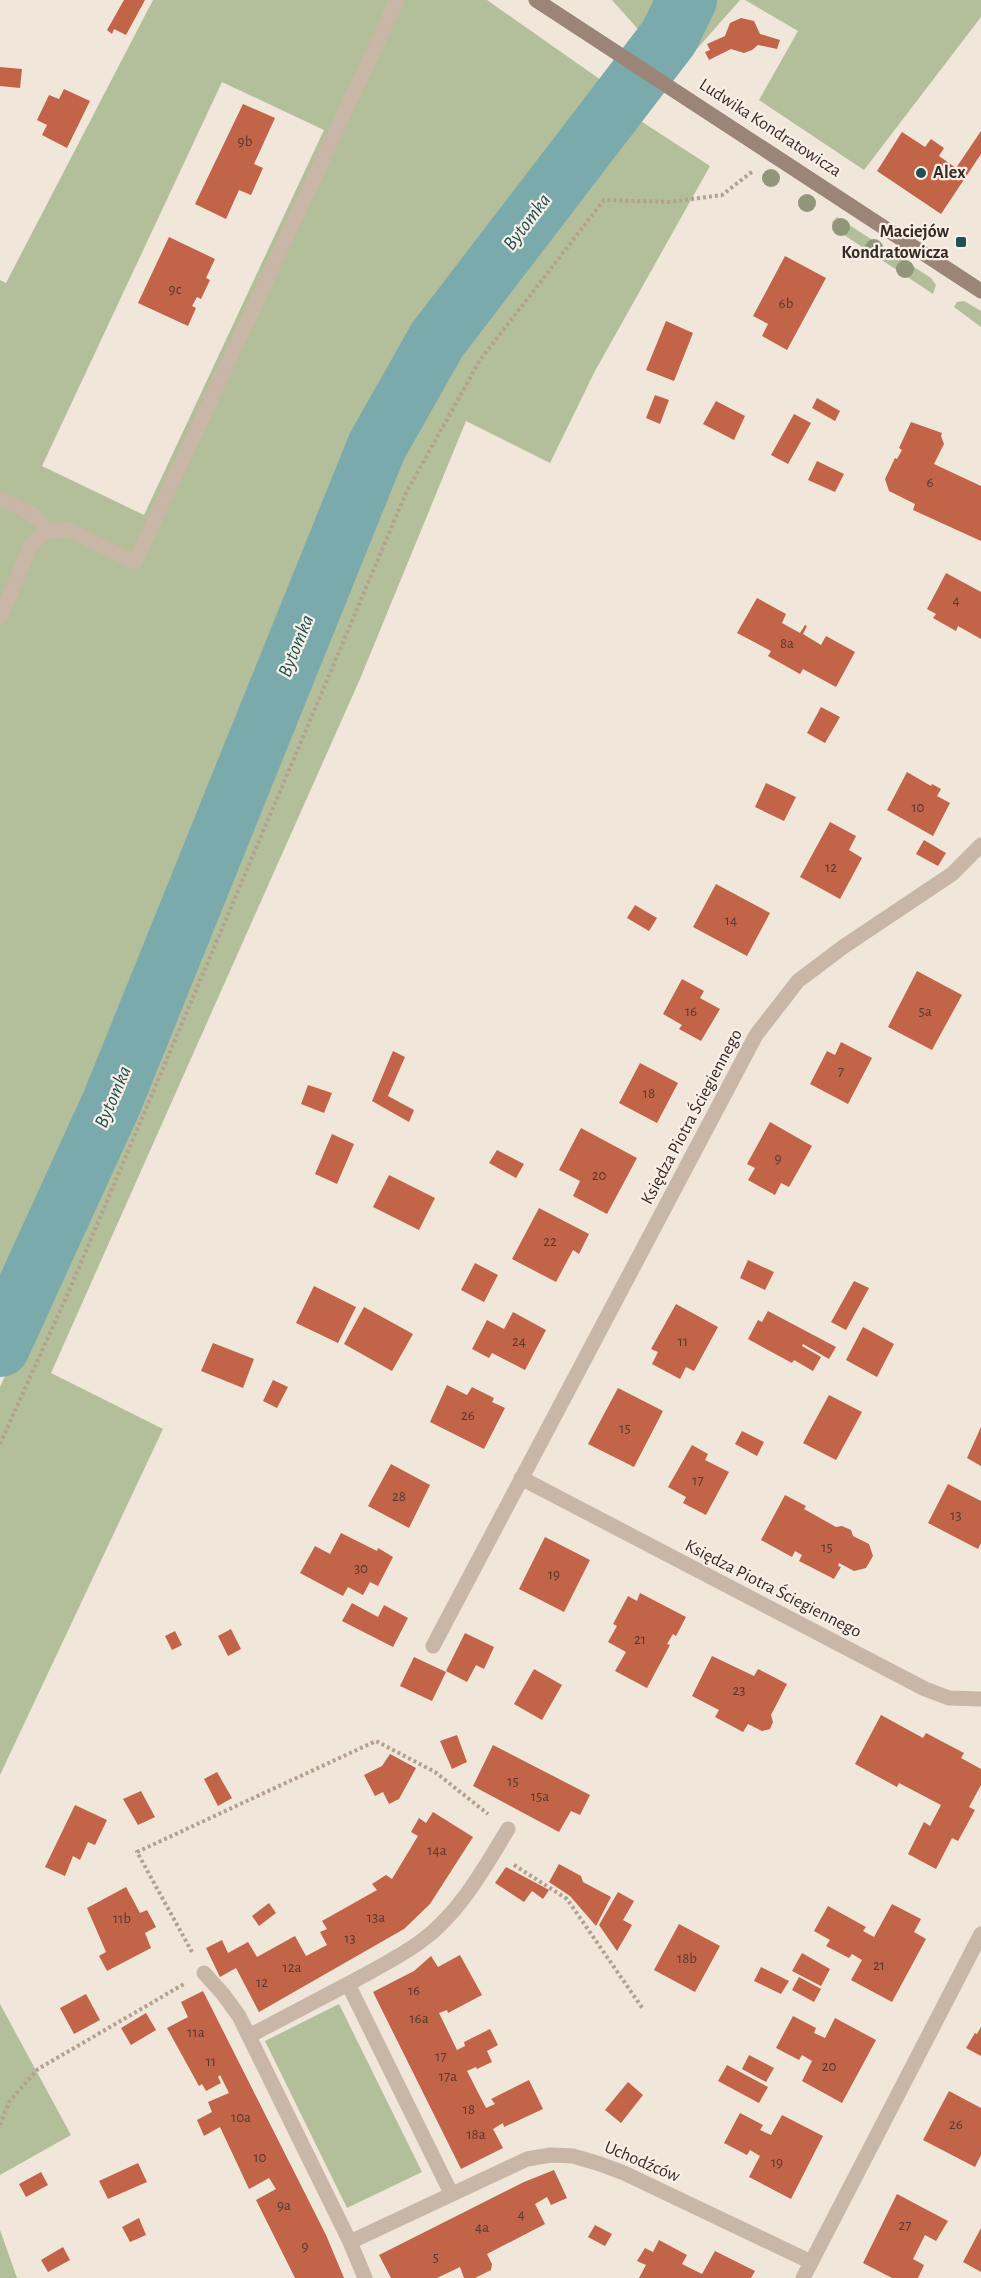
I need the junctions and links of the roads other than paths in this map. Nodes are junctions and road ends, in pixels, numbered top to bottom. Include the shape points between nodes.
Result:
1 (397, 0) edge
2 (536, 0) edge
3 (981, 291) edge
4 (0, 499) edge
5 (47, 531) junction
6 (0, 617) edge
7 (981, 845) edge
8 (521, 1478) junction
9 (433, 1646) dead end
10 (981, 1699) edge
11 (508, 1829) road end
12 (981, 1934) edge
13 (204, 1973) road end
14 (348, 1984) junction
15 (249, 2036) junction
16 (451, 2193) junction
17 (350, 2242) junction
18 (812, 2262) junction
19 (365, 2278) edge
20 (803, 2278) edge

1 - 5 street via 135,562 69,530
2 - 3 street, Ludwika Kondratowicza
4 - 5 street via 34,516
5 - 6 street via 31,545
7 - 8 street, Księdza Piotra Ściegiennego via 952,874 798,981 756,1035
8 - 9 street, Księdza Piotra Ściegiennego
8 - 10 street, Księdza Piotra Ściegiennego via 926,1689 949,1698
11 - 14 street via 485,1868 443,1922 422,1941
12 - 18 street
13 - 15 street via 223,1994
14 - 15 street
14 - 16 street
15 - 17 street
16 - 17 street, Uchodźców
16 - 18 street, Uchodźców via 527,2159 573,2156 624,2173
17 - 19 street
18 - 20 street

